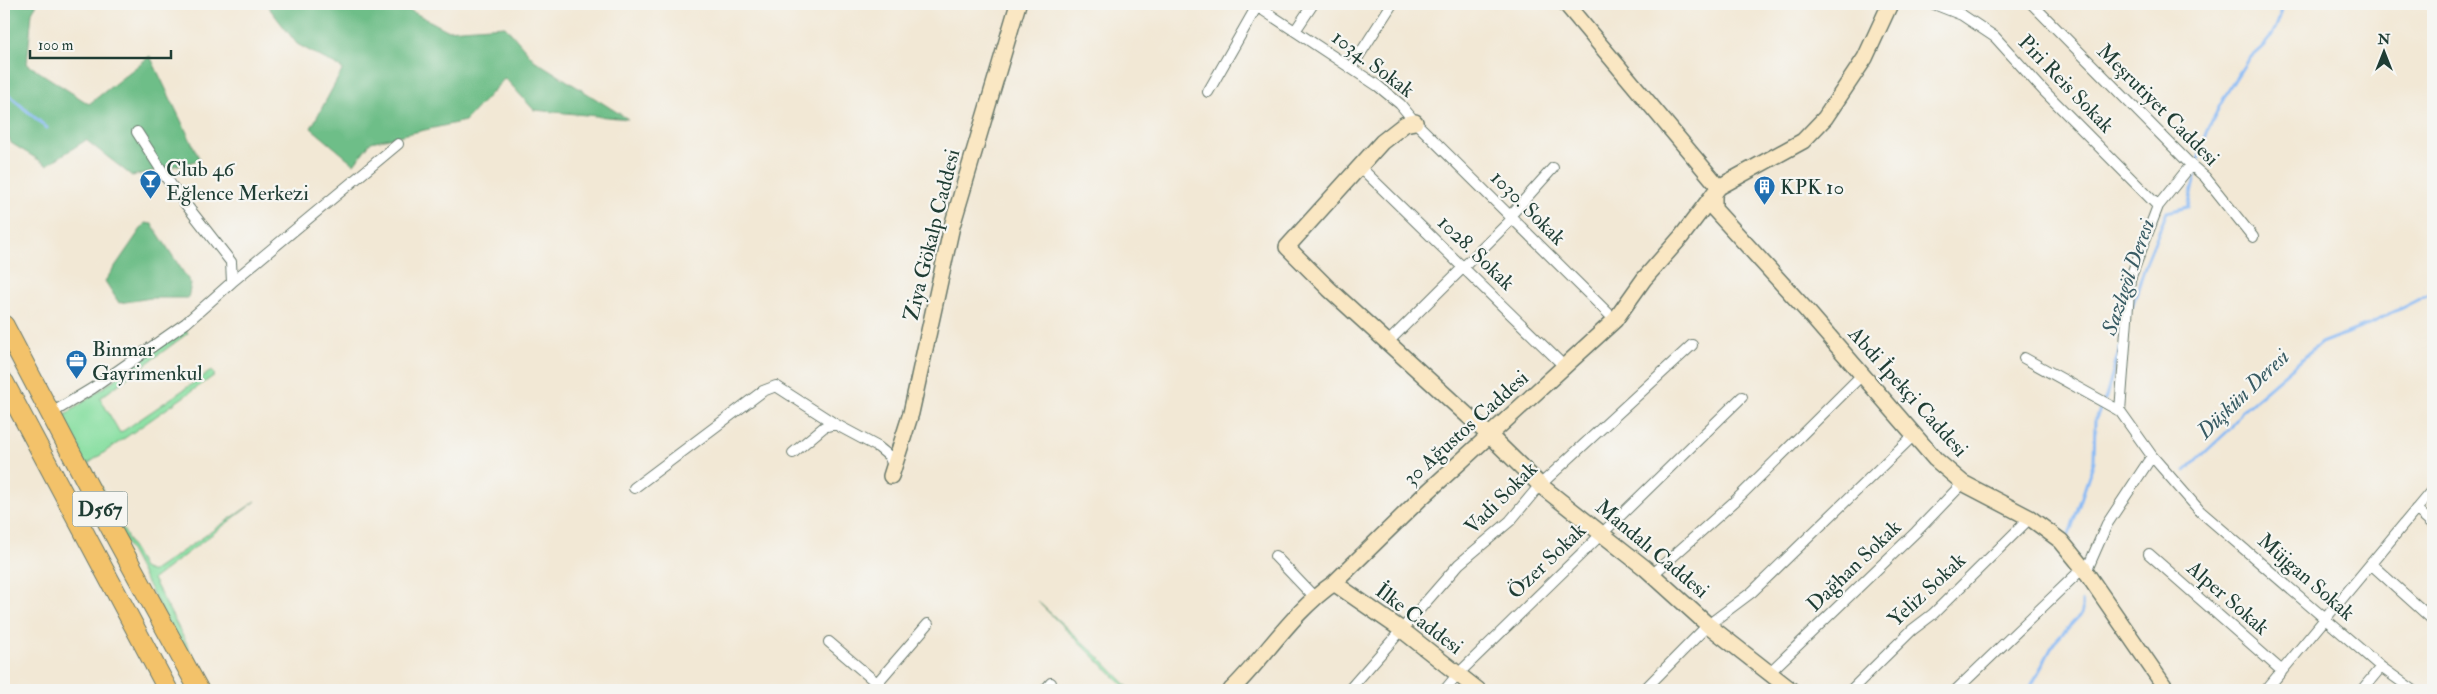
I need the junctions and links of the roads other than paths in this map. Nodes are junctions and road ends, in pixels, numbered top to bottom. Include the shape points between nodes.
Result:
1 (1018, 4) edge
2 (1313, 4) edge
3 (1392, 4) edge
4 (1566, 4) edge
5 (1890, 4) edge
6 (1934, 4) edge
7 (2032, 4) edge
8 (1295, 31) junction
9 (1351, 68) junction
10 (1208, 92) dead end
11 (1415, 122) junction
12 (136, 132) dead end
13 (398, 144) dead end
14 (2190, 165) junction
15 (1360, 167) junction
16 (1553, 168) dead end
17 (1716, 190) junction
18 (2158, 206) junction
19 (1511, 217) junction
20 (2253, 237) dead end
21 (1465, 267) junction
22 (232, 282) junction
23 (1615, 320) junction
24 (4, 325) edge
25 (1388, 342) junction
26 (1692, 345) dead end
27 (2024, 358) dead end
28 (1565, 367) junction
29 (1863, 374) junction
30 (6, 392) edge
31 (1742, 397) dead end
32 (2120, 411) junction
33 (50, 414) junction
34 (835, 424) junction
35 (1914, 435) junction
36 (1490, 436) junction
37 (793, 454) dead end
38 (2152, 456) junction
39 (892, 471) joint
40 (1963, 483) junction
41 (1540, 485) junction
42 (634, 488) dead end
43 (2433, 489) edge
44 (2416, 509) junction
45 (2030, 518) junction
46 (2433, 524) edge
47 (1602, 533) junction
48 (2149, 554) dead end
49 (1275, 556) dead end
50 (2372, 565) junction
51 (2084, 570) junction
52 (1652, 575) junction
53 (1334, 583) junction
54 (1315, 598) junction
55 (2326, 618) junction
56 (2433, 620) edge
57 (928, 624) dead end
58 (1708, 625) junction
59 (1402, 630) junction
60 (829, 642) dead end
61 (2381, 667) junction
62 (2282, 671) junction
63 (1769, 673) junction
64 (1458, 674) junction
65 (881, 687) edge
66 (168, 690) edge
67 (199, 690) edge
68 (1231, 690) edge
69 (1348, 690) edge
70 (1445, 690) edge
71 (1478, 690) edge
72 (1644, 690) edge
73 (1791, 690) edge
74 (1851, 690) edge
75 (1956, 690) edge
76 (2167, 690) edge
77 (2266, 690) edge
78 (2362, 690) edge
79 (2414, 690) edge

1 - 39 street, Ziya Gökalp Caddesi via 952,226 911,413
2 - 8 street
3 - 9 street
4 - 17 street
5 - 17 street via 1865,58 1825,118 1803,141
6 - 18 street, Piri Reis Sokak via 1962,15 1996,37 2043,90
7 - 14 street, Meşrutiyet Caddesi
8 - 9 street, 1034. Sokak
8 - 10 street, 1034. Sokak via 1257,6
9 - 11 street, 1034. Sokak via 1400,104
11 - 15 street via 1405,124 1382,142
11 - 19 street, 1030. Sokak
12 - 22 street via 173,188 232,262
13 - 22 street
14 - 18 street
14 - 20 street, Meşrutiyet Caddesi via 2205,177
15 - 21 street, 1028. Sokak
15 - 25 street, Mandalı Caddesi via 1287,247
16 - 19 street
17 - 23 street, 30 Ağustos Caddesi
17 - 29 street, Abdi İpekçi Caddesi via 1714,210
18 - 32 street via 2130,280
19 - 21 street
19 - 23 street, 1030. Sokak
21 - 25 street
21 - 28 street, 1028. Sokak
22 - 33 street via 186,323
23 - 28 street, 30 Ağustos Caddesi
24 - 33 highway, D567
25 - 36 street, Mandalı Caddesi
26 - 41 street, Vadi Sokak
27 - 32 street
28 - 36 street, 30 Ağustos Caddesi
29 - 35 street, Abdi İpekçi Caddesi
29 - 52 street via 1735,501
30 - 66 highway, D567
31 - 47 street, Özer Sokak
32 - 38 street, Müjgan Sokak
33 - 67 highway, D567
34 - 37 street via 824,427
34 - 39 street via 889,456
34 - 42 street via 776,386
35 - 40 street, Abdi İpekçi Caddesi
35 - 58 street via 1752,592
36 - 41 street, Mandalı Caddesi
36 - 53 street, 30 Ağustos Caddesi
38 - 51 street via 2107,524
38 - 55 street, Müjgan Sokak via 2200,511
40 - 45 street, Abdi İpekçi Caddesi
40 - 63 street, Dağhan Sokak
41 - 47 street, Mandalı Caddesi
41 - 59 street, Vadi Sokak via 1510,521 1459,564
43 - 44 street
44 - 46 street
44 - 50 street
45 - 51 street, Abdi İpekçi Caddesi via 2061,541
45 - 74 street, Yeliz Sokak
47 - 52 street, Mandalı Caddesi
47 - 64 street, Özer Sokak
48 - 62 street, Alper Sokak
49 - 54 street
50 - 55 street
50 - 56 street
51 - 75 street
51 - 76 street, Abdi İpekçi Caddesi
52 - 58 street, Mandalı Caddesi
53 - 54 street, 30 Ağustos Caddesi
53 - 59 street, İlke Caddesi
54 - 68 street, 30 Ağustos Caddesi
55 - 61 street, Müjgan Sokak
55 - 62 street
57 - 65 street
58 - 63 street, Mandalı Caddesi
58 - 72 street
59 - 64 street, İlke Caddesi
59 - 69 street, Vadi Sokak
60 - 65 street
61 - 78 street
61 - 79 street, Müjgan Sokak
62 - 77 street
63 - 73 street, Mandalı Caddesi
64 - 70 street, Özer Sokak
64 - 71 street, İlke Caddesi

